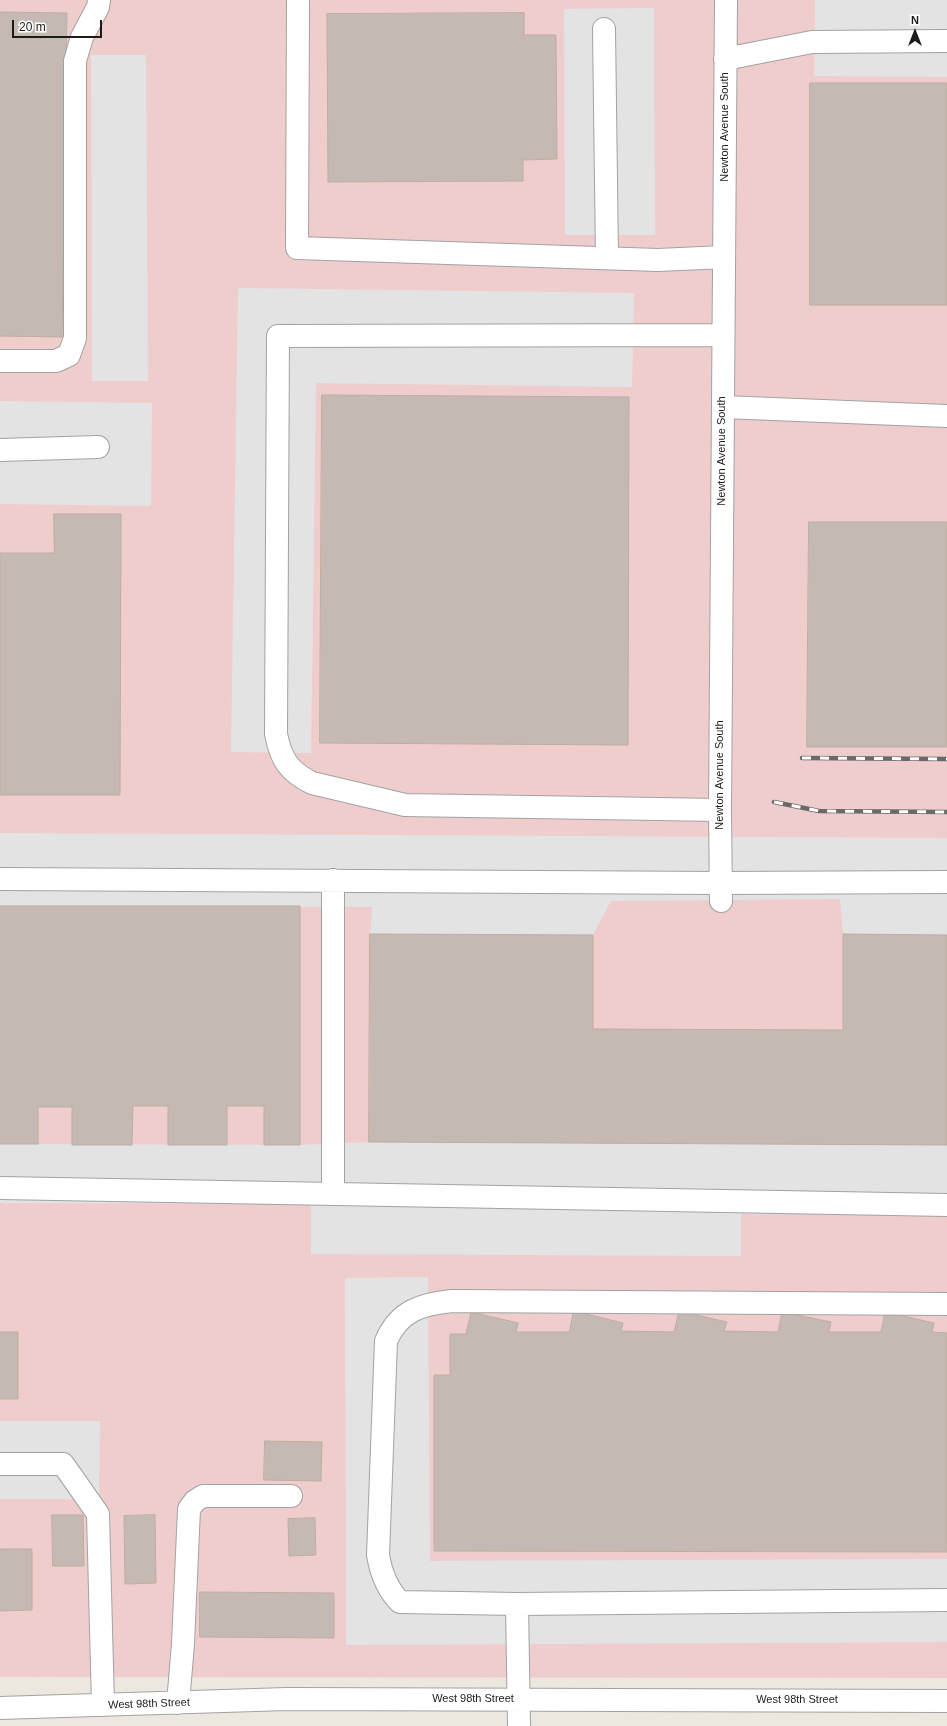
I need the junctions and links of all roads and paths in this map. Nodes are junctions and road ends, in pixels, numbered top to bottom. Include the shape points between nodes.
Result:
1 (99, 0) edge
2 (298, 0) edge
3 (726, 0) edge
4 (604, 29) dead end
5 (947, 41) edge
6 (726, 59) junction
7 (724, 257) junction
8 (607, 258) junction
9 (723, 335) junction
10 (0, 360) edge
11 (723, 407) junction
12 (947, 416) edge
13 (98, 447) dead end
14 (0, 450) edge
15 (720, 810) junction
16 (0, 879) edge
17 (333, 880) junction
18 (947, 882) edge
19 (721, 892) junction
20 (0, 1188) edge
21 (333, 1193) junction
22 (947, 1204) edge
23 (947, 1304) edge
24 (0, 1464) edge
25 (291, 1496) dead end
26 (947, 1600) edge
27 (517, 1604) junction
28 (518, 1699) junction
29 (947, 1701) edge
30 (178, 1703) junction
31 (103, 1705) junction
32 (0, 1708) edge
33 (518, 1726) edge

1 - 10 street via 98,7 82,37 75,61 75,338 69,355 56,361
2 - 8 street via 297,248
3 - 6 street, Newton Avenue South
4 - 8 street
5 - 6 street via 812,42
6 - 7 street, Newton Avenue South
7 - 8 street via 658,260
7 - 9 street, Newton Avenue South
9 - 11 street, Newton Avenue South
9 - 15 street via 278,336 276,734 280,751 288,766 312,783 405,805
11 - 12 street
11 - 15 street, Newton Avenue South
13 - 14 street
15 - 19 street, Newton Avenue South
16 - 17 street
17 - 19 street
17 - 21 street
18 - 19 street
20 - 21 street
21 - 22 street
23 - 27 street via 452,1301 431,1303 400,1318 386,1341 378,1555 384,1578 391,1593 400,1602
24 - 31 street via 63,1464 98,1514
25 - 30 street via 203,1496 189,1509
26 - 27 street
27 - 28 street
28 - 29 street, West 98th Street
28 - 30 street, West 98th Street via 287,1699
28 - 33 street
30 - 31 street, West 98th Street
31 - 32 street, West 98th Street

